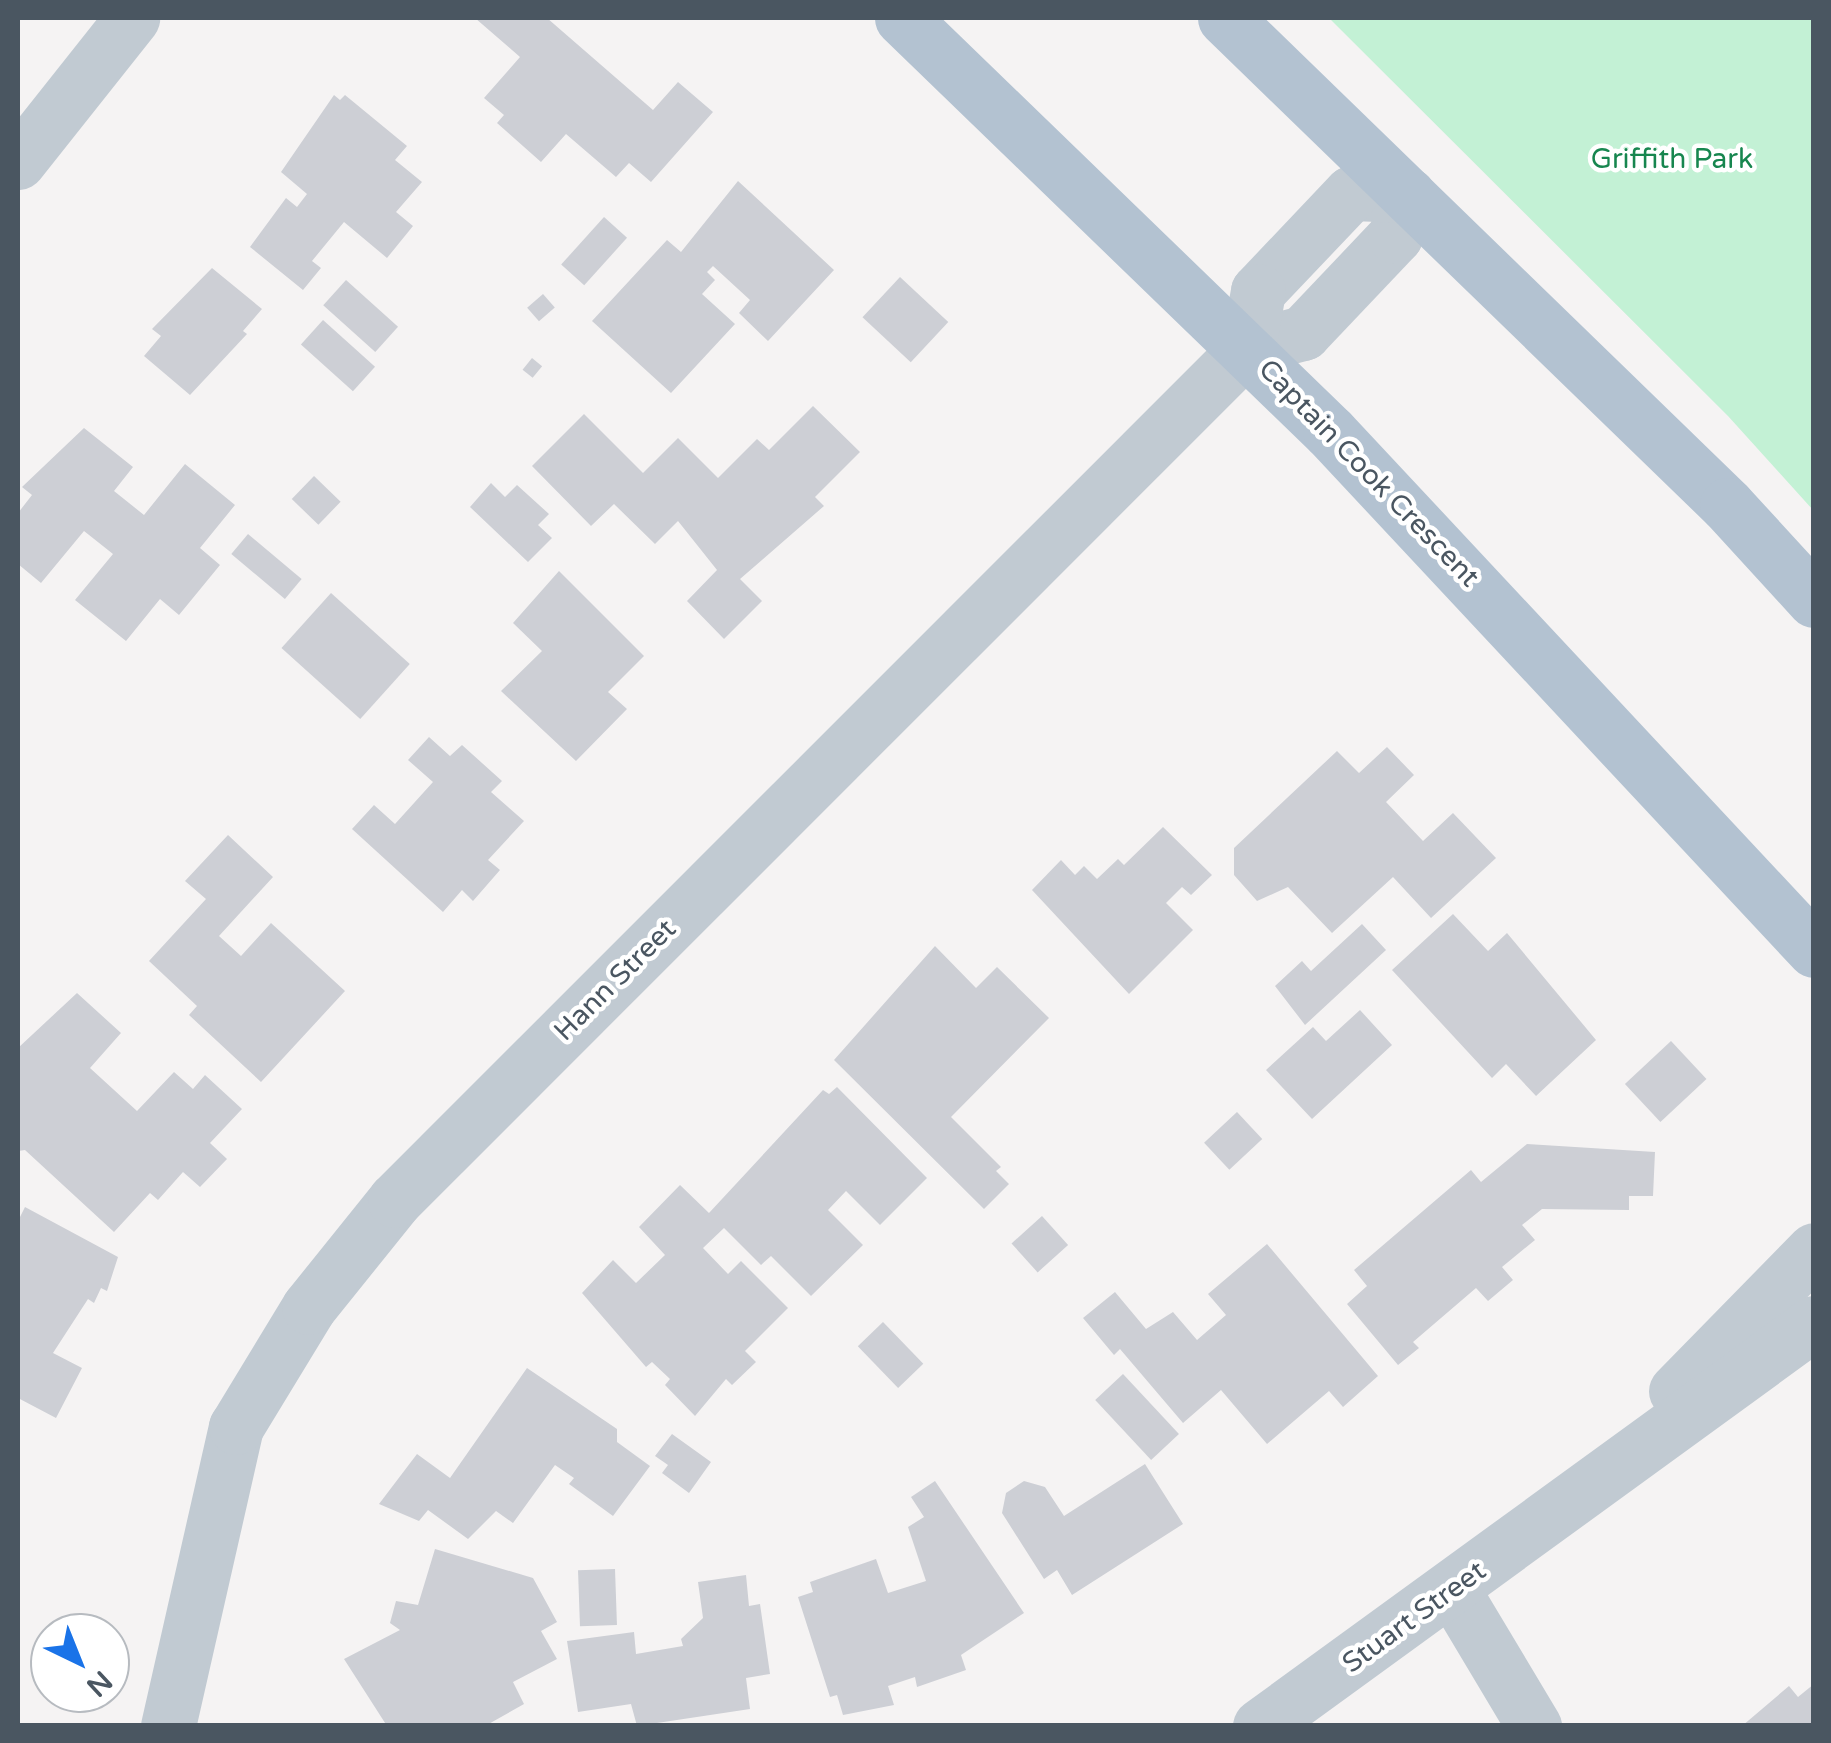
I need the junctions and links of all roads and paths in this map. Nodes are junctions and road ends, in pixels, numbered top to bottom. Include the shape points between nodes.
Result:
1 (132, 18) edge
2 (902, 18) edge
3 (1225, 18) edge
4 (18, 162) edge
5 (1408, 195) junction
6 (1248, 347) junction
7 (1814, 600) edge
8 (1814, 950) edge
9 (1814, 1250) edge
10 (1814, 1323) edge
11 (1566, 1504) junction
12 (1452, 1590) junction
13 (168, 1726) edge
14 (1260, 1726) edge
15 (1534, 1726) edge

1 - 4 street
2 - 6 main road, Captain Cook Crescent
3 - 5 main road
5 - 6 street via 1351,193 1258,291
5 - 7 main road via 1726,505
6 - 8 main road, Captain Cook Crescent
6 - 13 street, Hann Street via 395,1200 308,1307 236,1427
9 - 11 street, Stuart Street
10 - 11 street, Stuart Street
11 - 12 street, Stuart Street
12 - 14 street, Stuart Street
12 - 15 street

